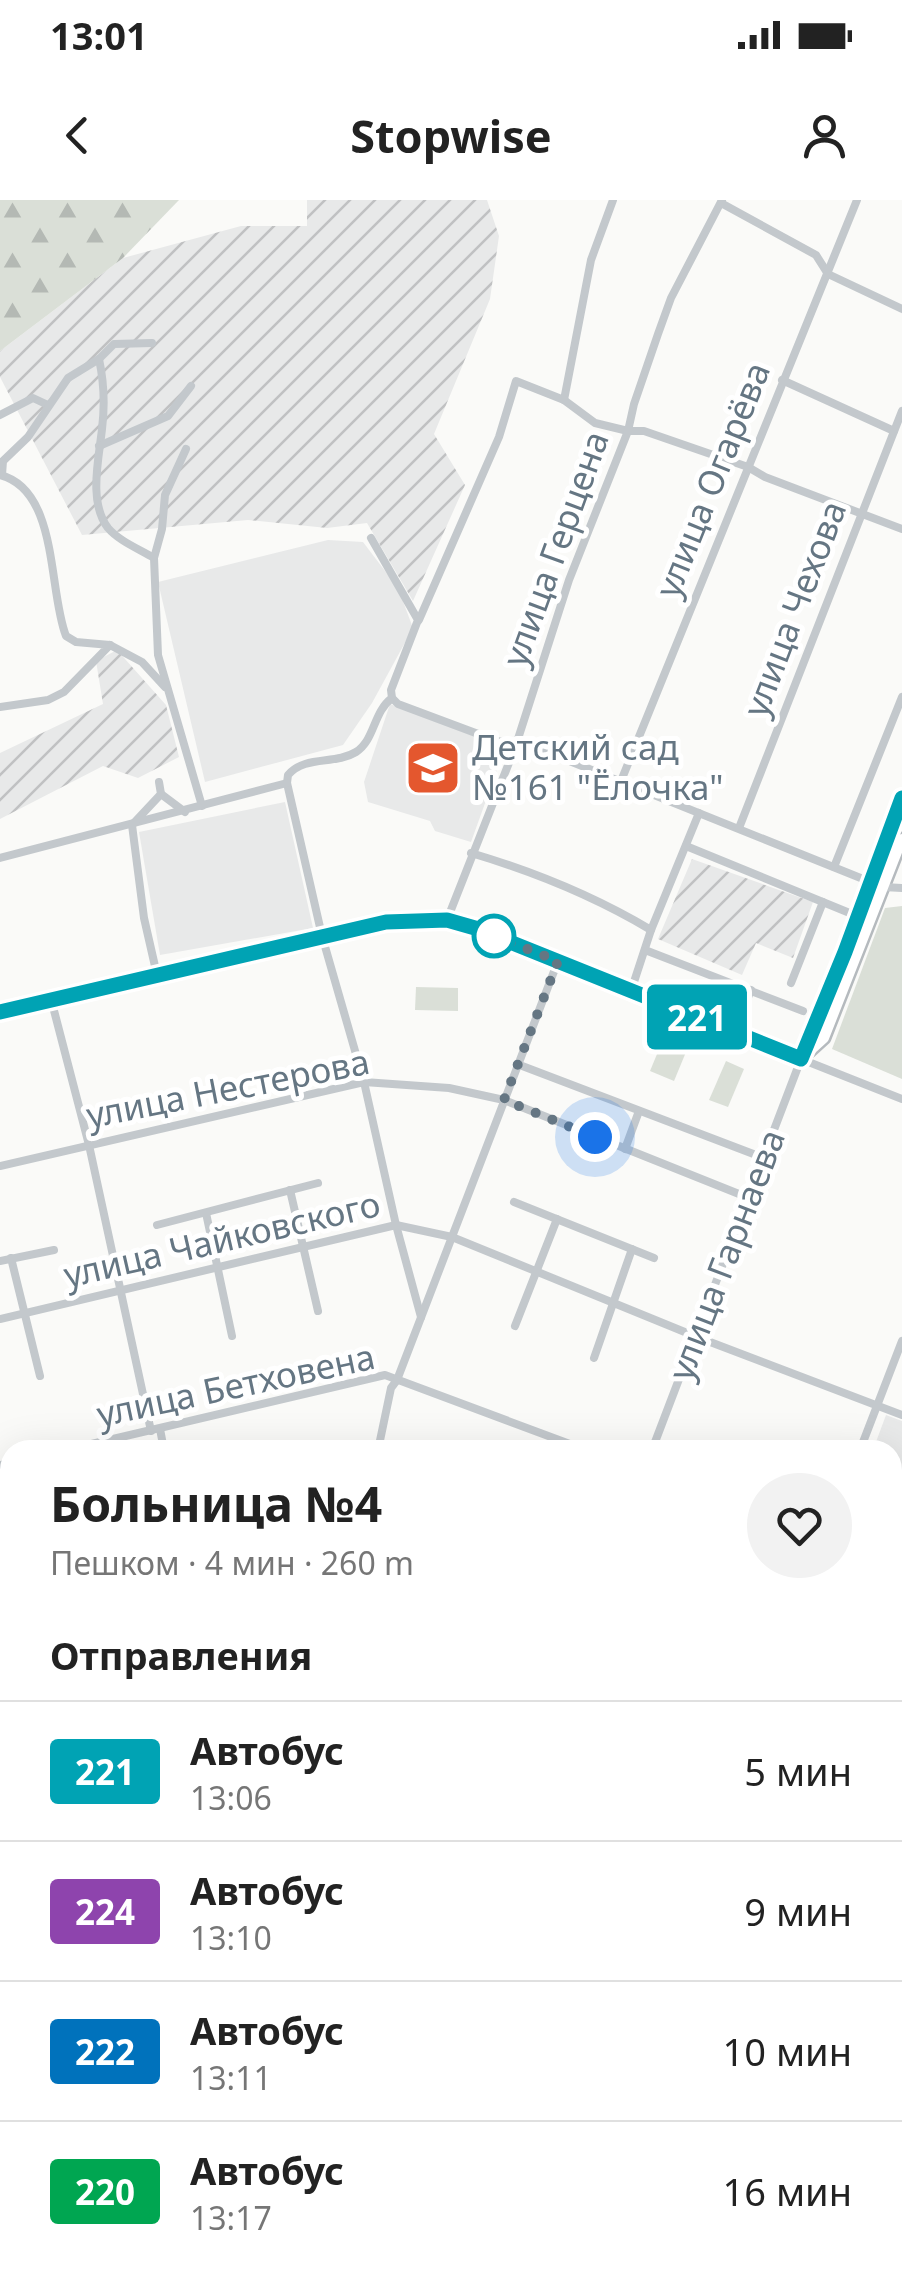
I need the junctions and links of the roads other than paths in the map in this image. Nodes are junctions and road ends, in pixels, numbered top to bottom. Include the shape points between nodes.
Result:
1 (613, 200) edge
2 (857, 200) edge
3 (722, 202) edge
4 (828, 274) junction
5 (902, 309) edge
6 (152, 342) dead end
7 (100, 359) junction
8 (782, 380) junction
9 (192, 386) dead end
10 (564, 400) junction
11 (48, 405) junction
12 (902, 410) edge
13 (0, 415) edge
14 (894, 431) junction
15 (628, 432) junction
16 (100, 446) junction
17 (186, 450) dead end
18 (748, 467) junction
19 (1, 475) edge
20 (863, 512) junction
21 (902, 528) edge
22 (371, 538) dead end
23 (154, 558) junction
24 (418, 620) junction
25 (110, 646) junction
26 (169, 692) junction
27 (902, 697) edge
28 (392, 698) junction
29 (0, 707) edge
30 (516, 745) junction
31 (621, 781) junction
32 (159, 782) dead end
33 (286, 783) junction
34 (161, 794) junction
35 (902, 798) edge
36 (202, 806) junction
37 (185, 812) junction
38 (699, 813) junction
39 (132, 825) junction
40 (739, 828) junction
41 (902, 839) edge
42 (686, 846) junction
43 (471, 853) junction
44 (0, 858) edge
45 (834, 867) junction
46 (877, 885) junction
47 (902, 888) edge
48 (823, 902) junction
49 (859, 916) junction
50 (447, 920) junction
51 (651, 930) junction
52 (322, 936) junction
53 (644, 950) junction
54 (558, 961) junction
55 (157, 976) junction
56 (791, 983) dead end
57 (751, 990) junction
58 (632, 991) junction
59 (51, 999) junction
60 (0, 1012) edge
61 (803, 1012) dead end
62 (734, 1032) junction
63 (801, 1059) junction
64 (518, 1064) junction
65 (364, 1082) junction
66 (902, 1099) edge
67 (504, 1100) junction
68 (639, 1111) junction
69 (89, 1145) junction
70 (626, 1149) junction
71 (764, 1158) junction
72 (0, 1166) edge
73 (318, 1182) dead end
74 (290, 1190) junction
75 (749, 1198) junction
76 (514, 1202) dead end
77 (206, 1213) junction
78 (558, 1219) junction
79 (157, 1225) dead end
80 (396, 1225) junction
81 (452, 1237) junction
82 (302, 1248) junction
83 (632, 1249) junction
84 (54, 1250) dead end
85 (11, 1258) junction
86 (654, 1258) dead end
87 (0, 1260) edge
88 (216, 1268) junction
89 (537, 1272) junction
90 (121, 1290) junction
91 (615, 1304) junction
92 (318, 1311) dead end
93 (25, 1313) junction
94 (422, 1317) junction
95 (0, 1319) edge
96 (515, 1326) dead end
97 (232, 1336) dead end
98 (697, 1337) junction
99 (902, 1341) edge
100 (594, 1358) dead end
101 (40, 1376) dead end
102 (398, 1380) junction
103 (878, 1406) junction
104 (902, 1415) edge
105 (155, 1430) junction
106 (110, 1440) edge
107 (160, 1440) edge
108 (380, 1440) edge
109 (559, 1440) edge
110 (656, 1440) edge
111 (864, 1440) edge

1 - 10 street via 591,260
2 - 4 street, улица Огарёва
3 - 4 street via 816,256
3 - 15 street, улица Герцена via 672,298
4 - 5 street
4 - 8 street, улица Огарёва
6 - 7 street via 114,344
7 - 11 street via 78,369
7 - 16 street
8 - 14 street
8 - 18 street, улица Огарёва
9 - 16 street via 168,416
10 - 15 street via 595,424
10 - 24 street via 516,381 499,437
11 - 13 street via 33,398
11 - 19 street via 2,461
12 - 14 street, улица Чехова
14 - 20 street, улица Чехова
15 - 18 street via 644,431
15 - 30 street, улица Герцена via 569,580
16 - 23 street via 95,476 107,527
17 - 23 street via 164,495
18 - 20 street
18 - 31 street, улица Огарёва
19 - 25 street via 28,490 35,504 66,636
20 - 21 street
20 - 40 street, улица Чехова
22 - 24 street
23 - 26 street via 156,635
24 - 28 street
25 - 26 street via 142,662
25 - 29 street via 64,692
26 - 36 street
27 - 45 street
28 - 30 street
28 - 33 street via 357,751 302,764
30 - 31 street
30 - 43 street, улица Герцена
31 - 38 street
32 - 34 street
33 - 36 street
33 - 52 street
34 - 37 street
34 - 39 street
35 - 46 main road, улица Гарнаева
36 - 37 street
37 - 39 street
38 - 40 street
38 - 42 street
39 - 44 street
39 - 55 street
40 - 45 street
41 - 46 main road, улица Гарнаева
42 - 48 street
42 - 51 street
43 - 50 street, улица Герцена
43 - 51 street via 606,902
45 - 46 street
46 - 47 street
46 - 49 main road, улица Гарнаева
46 - 63 main road, улица Гарнаева via 824,1038
48 - 49 street
48 - 56 street
49 - 63 main road, улица Гарнаева
50 - 52 main road via 386,922
50 - 54 main road
51 - 53 street
52 - 55 main road
52 - 65 street
53 - 57 street
53 - 58 street
54 - 58 main road
54 - 64 street
55 - 59 main road
57 - 61 street
57 - 62 street
58 - 62 main road
59 - 60 main road
59 - 69 street
62 - 63 main road
63 - 66 street
63 - 71 street, улица Гарнаева
64 - 67 street
64 - 68 street
65 - 67 street, улица Нестерова
65 - 69 street, улица Нестерова
65 - 80 street
67 - 70 street, улица Нестерова
67 - 81 street
68 - 70 street
68 - 71 street
69 - 72 street, улица Нестерова
69 - 90 street
70 - 75 street, улица Нестерова
71 - 75 street, улица Гарнаева
73 - 74 street
74 - 77 street
74 - 82 street
75 - 98 street, улица Гарнаева
76 - 78 street
77 - 79 street
77 - 88 street
78 - 83 street
78 - 89 street
80 - 81 street, улица Чайковского
80 - 82 street, улица Чайковского
80 - 94 street
81 - 89 street, улица Чайковского
81 - 94 street
82 - 88 street, улица Чайковского
82 - 92 street
83 - 86 street
83 - 91 street
84 - 85 street
85 - 87 street
85 - 93 street
88 - 90 street, улица Чайковского
88 - 97 street
89 - 91 street, улица Чайковского
89 - 96 street
90 - 93 street, улица Чайковского
90 - 105 street
91 - 98 street, улица Чайковского
91 - 100 street
93 - 95 street, улица Чайковского
93 - 101 street
94 - 102 street
98 - 103 street, улица Чайковского
98 - 110 street, улица Гарнаева
99 - 103 street
102 - 105 street, улица Бетховена via 385,1376
102 - 108 street
102 - 109 street, улица Бетховена
103 - 104 street, улица Чайковского
103 - 111 street
105 - 106 street, улица Бетховена
105 - 107 street

